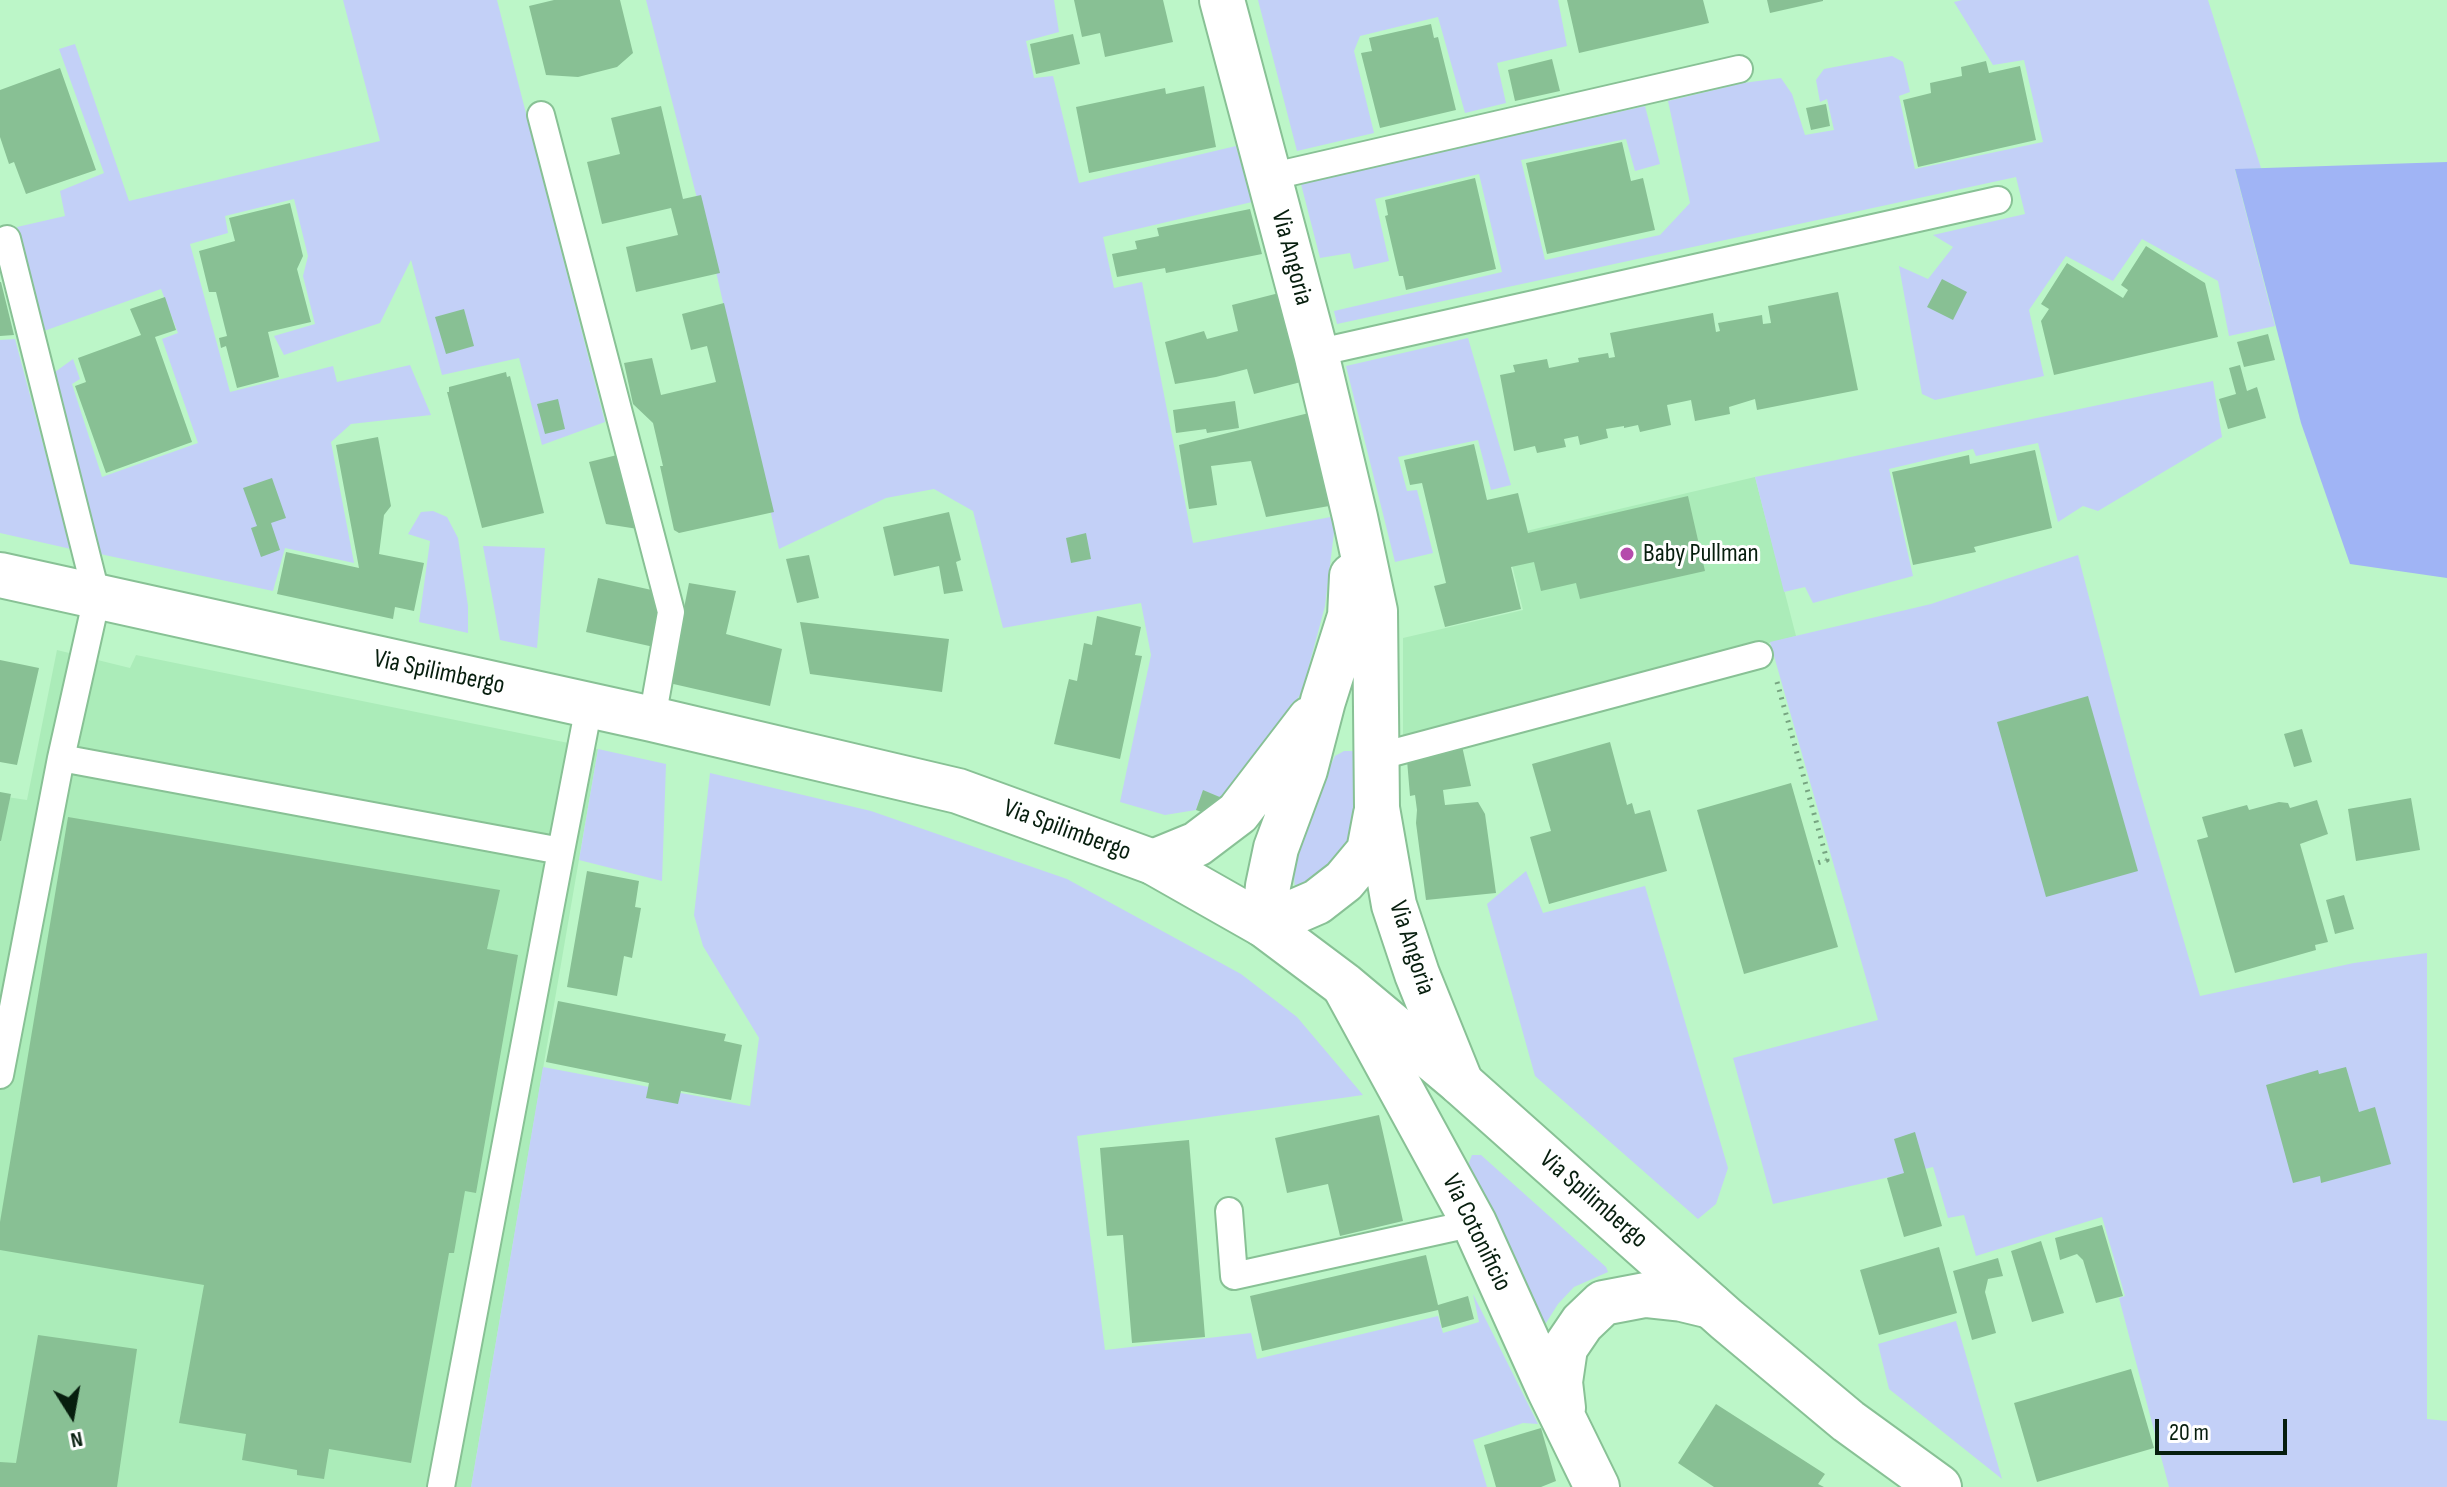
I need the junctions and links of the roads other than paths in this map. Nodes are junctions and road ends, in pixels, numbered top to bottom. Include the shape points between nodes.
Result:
1 (1222, 0) edge
2 (1739, 69) dead end
3 (541, 115) dead end
4 (1269, 177) junction
5 (1998, 200) dead end
6 (7, 239) dead end
7 (1316, 353) junction
8 (1355, 517) junction
9 (0, 575) edge
10 (97, 597) junction
11 (1759, 655) road end
12 (1323, 701) junction
13 (589, 706) junction
14 (652, 719) junction
15 (1377, 757) junction
16 (61, 758) junction
17 (1377, 808) junction
18 (561, 851) junction
19 (1153, 862) junction
20 (1264, 925) junction
21 (1344, 985) junction
22 (0, 1075) edge
23 (1461, 1083) junction
24 (1229, 1211) dead end
25 (1474, 1223) junction
26 (1711, 1306) junction
27 (1565, 1422) junction
28 (441, 1487) edge
29 (1597, 1487) edge
30 (1939, 1487) edge

1 - 4 street, Via Angoria
2 - 4 lane
3 - 14 lane via 671,612
4 - 7 street, Via Angoria
5 - 7 lane
6 - 10 lane
7 - 8 street, Via Angoria
8 - 12 street, Via Angoria via 1350,616
8 - 15 street, Via Angoria via 1375,611
9 - 10 street, Via Spilimbergo
10 - 13 street, Via Spilimbergo
10 - 16 lane
11 - 15 lane
12 - 19 street, Via Angoria via 1238,813 1197,844
12 - 20 street, Via Angoria via 1276,848
13 - 14 street, Via Spilimbergo
13 - 18 lane
14 - 19 street, Via Spilimbergo via 958,791
15 - 17 street, Via Angoria
16 - 18 lane
16 - 22 lane
17 - 20 street, Via Angoria via 1369,851 1344,881 1317,902
17 - 23 street, Via Angoria via 1394,905
18 - 28 lane
19 - 20 street, Via Spilimbergo
20 - 21 street, Via Spilimbergo
21 - 23 street, Via Spilimbergo
21 - 25 street, Via Cotonificio
23 - 26 street, Via Spilimbergo
24 - 25 lane via 1234,1276
25 - 27 street, Via Cotonificio
26 - 27 street via 1645,1295 1603,1303 1565,1348 1560,1382
26 - 30 street, Via Spilimbergo via 1848,1421
27 - 29 street, Via Cotonificio

